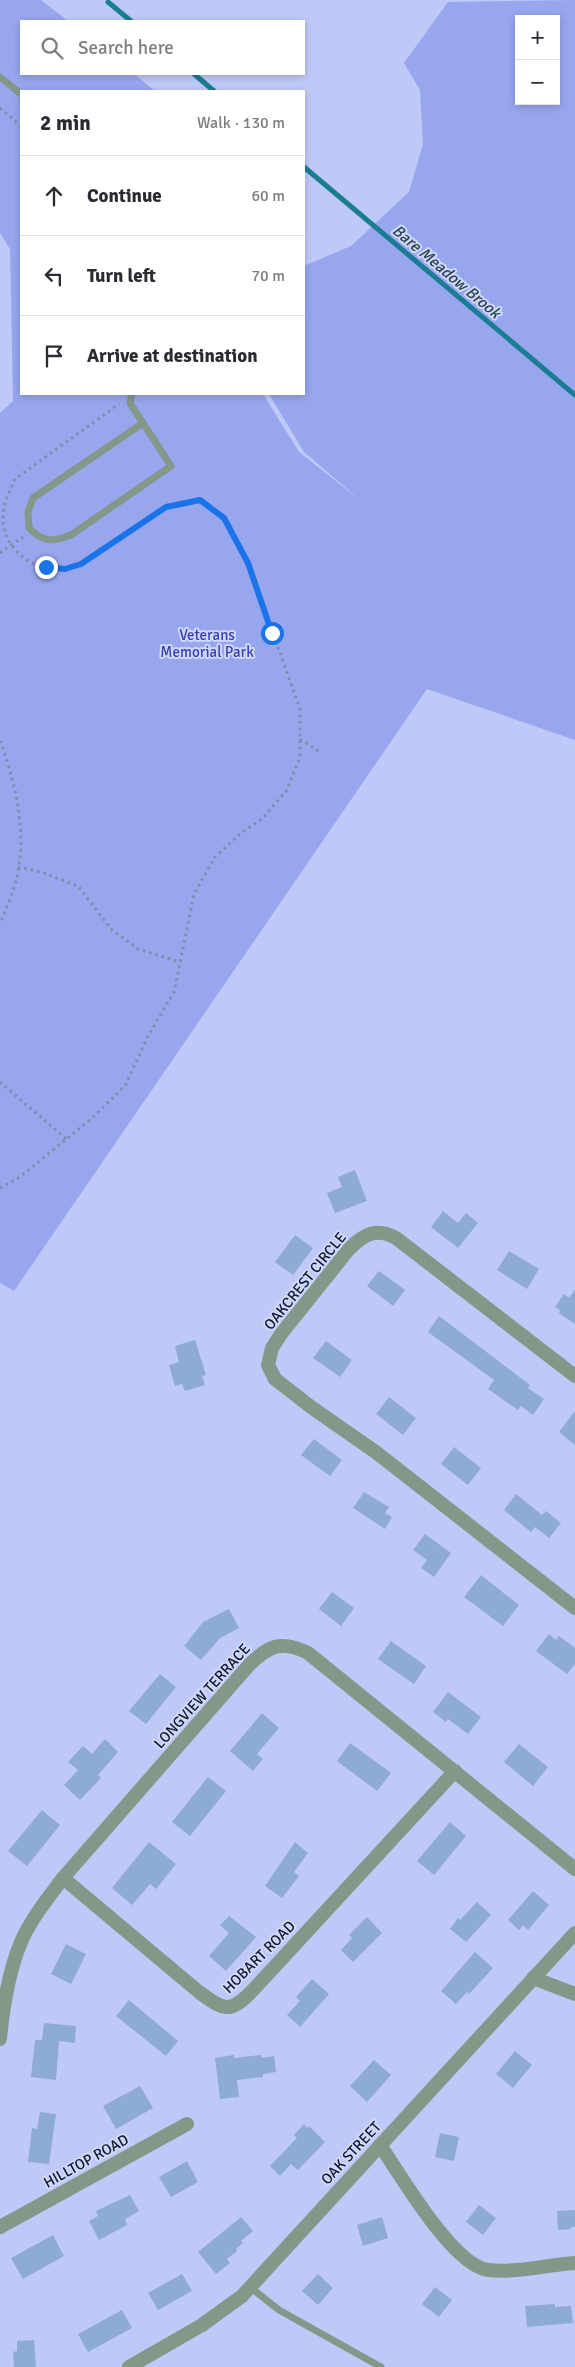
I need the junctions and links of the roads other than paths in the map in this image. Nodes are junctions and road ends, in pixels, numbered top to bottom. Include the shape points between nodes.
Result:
1 (0, 78) edge
2 (20, 93) edge
3 (132, 395) edge
4 (143, 423) junction
5 (575, 1376) edge
6 (575, 1608) edge
7 (455, 1771) junction
8 (575, 1869) edge
9 (63, 1878) junction
10 (575, 1933) edge
11 (533, 1978) junction
12 (575, 1994) edge
13 (0, 2040) edge
14 (187, 2124) dead end
15 (380, 2145) junction
16 (0, 2227) edge
17 (575, 2263) edge
18 (250, 2287) junction
19 (129, 2367) edge
20 (382, 2367) edge

1 - 2 lane
3 - 4 lane via 130,403
4 - 4 lane via 33,498 28,512 29,528 39,537 56,541 71,535 171,466
5 - 6 street, OAKCREST CIRCLE via 396,1238 374,1232 361,1237 281,1334 272,1348 268,1364 275,1379 384,1458
7 - 8 street, LONGVIEW TERRACE
7 - 9 street, LONGVIEW TERRACE via 308,1653 294,1646 278,1646 262,1651 249,1665
7 - 9 street, HOBART ROAD via 234,2007 225,2009 218,2006 199,1992
9 - 13 street, LONGVIEW TERRACE via 21,1941 11,1971
10 - 11 street, OAK STREET
11 - 12 street
11 - 15 street, OAK STREET
14 - 16 street, HILLTOP ROAD
15 - 17 street via 441,2234 462,2258 486,2270 525,2270
15 - 18 street, OAK STREET
18 - 19 street, OAK STREET via 202,2325
18 - 20 lane via 279,2310

